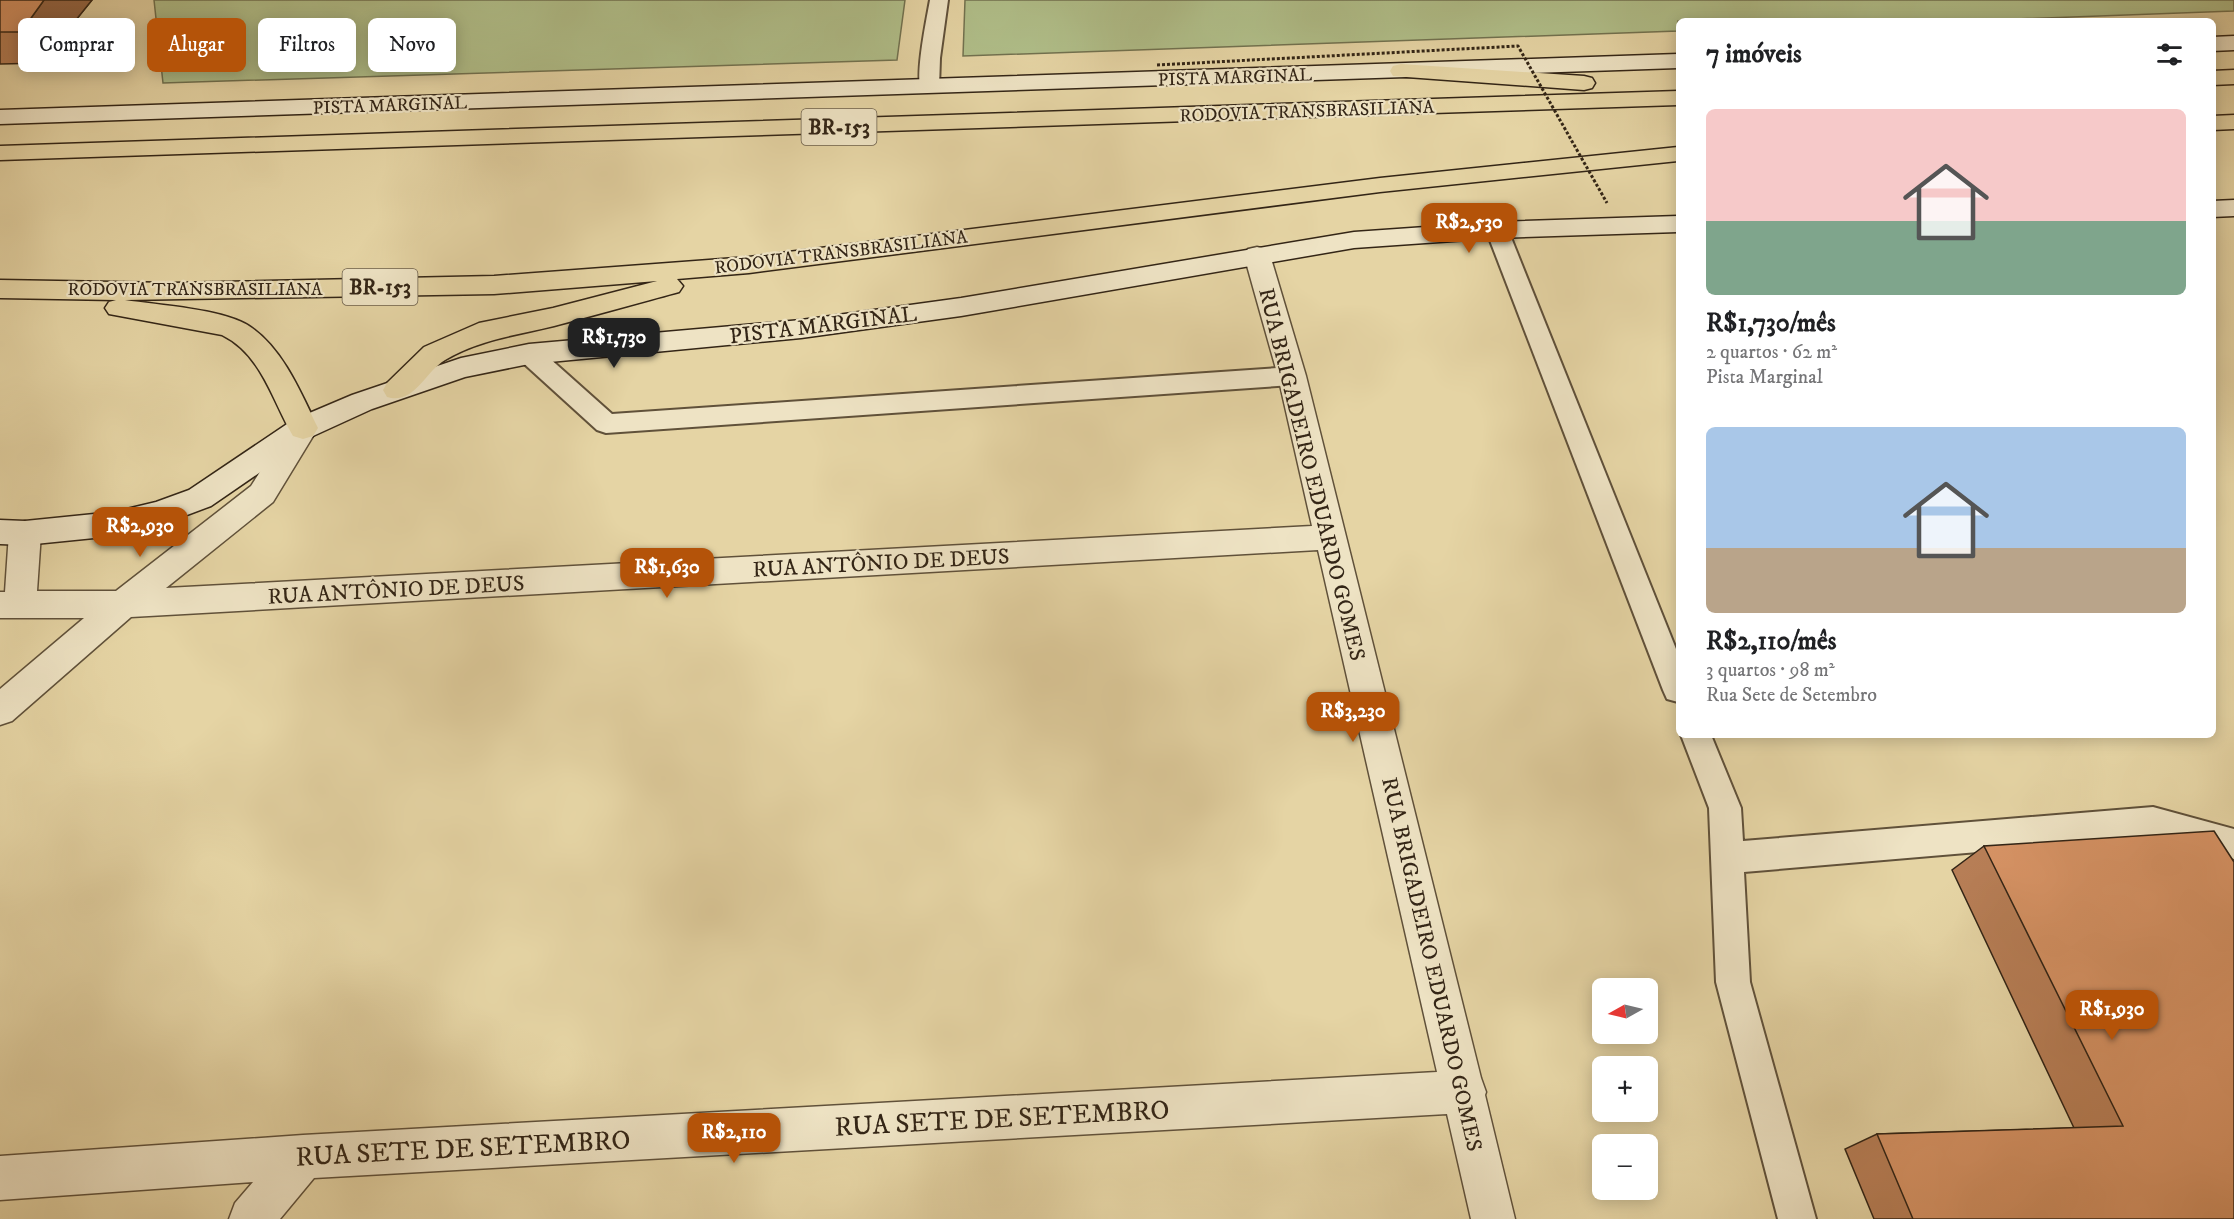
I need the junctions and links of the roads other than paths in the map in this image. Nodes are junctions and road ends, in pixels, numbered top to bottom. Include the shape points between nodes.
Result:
1 (939, 0) edge
2 (2216, 44) edge
3 (2234, 44) edge
4 (1676, 61) edge
5 (1401, 71) junction
6 (2234, 77) edge
7 (2216, 78) edge
8 (929, 87) junction
9 (1676, 88) edge
10 (1676, 98) edge
11 (0, 117) edge
12 (2234, 122) edge
13 (2216, 123) edge
14 (0, 153) edge
15 (1676, 154) edge
16 (2234, 208) edge
17 (2216, 209) edge
18 (1676, 224) edge
19 (1497, 230) junction
20 (1257, 255) junction
21 (749, 265) junction
22 (5, 290) edge
23 (529, 354) junction
24 (1292, 376) junction
25 (397, 390) junction
26 (303, 428) junction
27 (13, 532) edge
28 (1330, 537) junction
29 (10, 604) edge
30 (123, 604) junction
31 (1676, 685) edge
32 (0, 710) edge
33 (1697, 738) edge
34 (2234, 844) edge
35 (1727, 858) junction
36 (1465, 1092) junction
37 (303, 1157) junction
38 (0, 1178) edge
39 (251, 1219) edge
40 (1493, 1219) edge
41 (1797, 1219) edge

1 - 8 lane
2 - 3 main road
4 - 5 main road, PISTA MARGINAL
5 - 8 main road, PISTA MARGINAL
5 - 9 highway
6 - 7 highway
8 - 11 main road, PISTA MARGINAL
10 - 14 highway, RODOVIA TRANSBRASILIANA / BR-153
12 - 13 highway
15 - 21 highway, RODOVIA TRANSBRASILIANA / BR-153 via 1380,185
16 - 17 main road
18 - 19 main road, PISTA MARGINAL
19 - 20 main road, PISTA MARGINAL via 1354,240
19 - 31 lane
20 - 23 main road, PISTA MARGINAL via 1037,295 824,326
20 - 24 main road, RUA BRIGADEIRO EDUARDO GOMES
21 - 22 highway, RODOVIA TRANSBRASILIANA / BR-153 via 494,285 172,292
21 - 25 highway via 489,330 434,354
22 - 26 highway via 201,321 239,331 268,358
23 - 24 lane via 606,424
23 - 25 main road, PISTA MARGINAL via 461,368
24 - 28 main road, RUA BRIGADEIRO EDUARDO GOMES
25 - 26 main road, PISTA MARGINAL
26 - 27 main road, PISTA MARGINAL via 200,498 160,513 114,524
26 - 30 main road via 262,494
27 - 29 main road
28 - 30 main road, RUA ANTÔNIO DE DEUS
28 - 36 main road, RUA BRIGADEIRO EDUARDO GOMES
29 - 30 main road, RUA ANTÔNIO DE DEUS
30 - 32 main road
33 - 35 lane via 1725,808
34 - 35 lane via 2153,822
35 - 41 lane via 1733,982
36 - 37 main road, RUA SETE DE SETEMBRO
36 - 40 main road, RUA BRIGADEIRO EDUARDO GOMES
37 - 38 main road, RUA SETE DE SETEMBRO
37 - 39 main road

